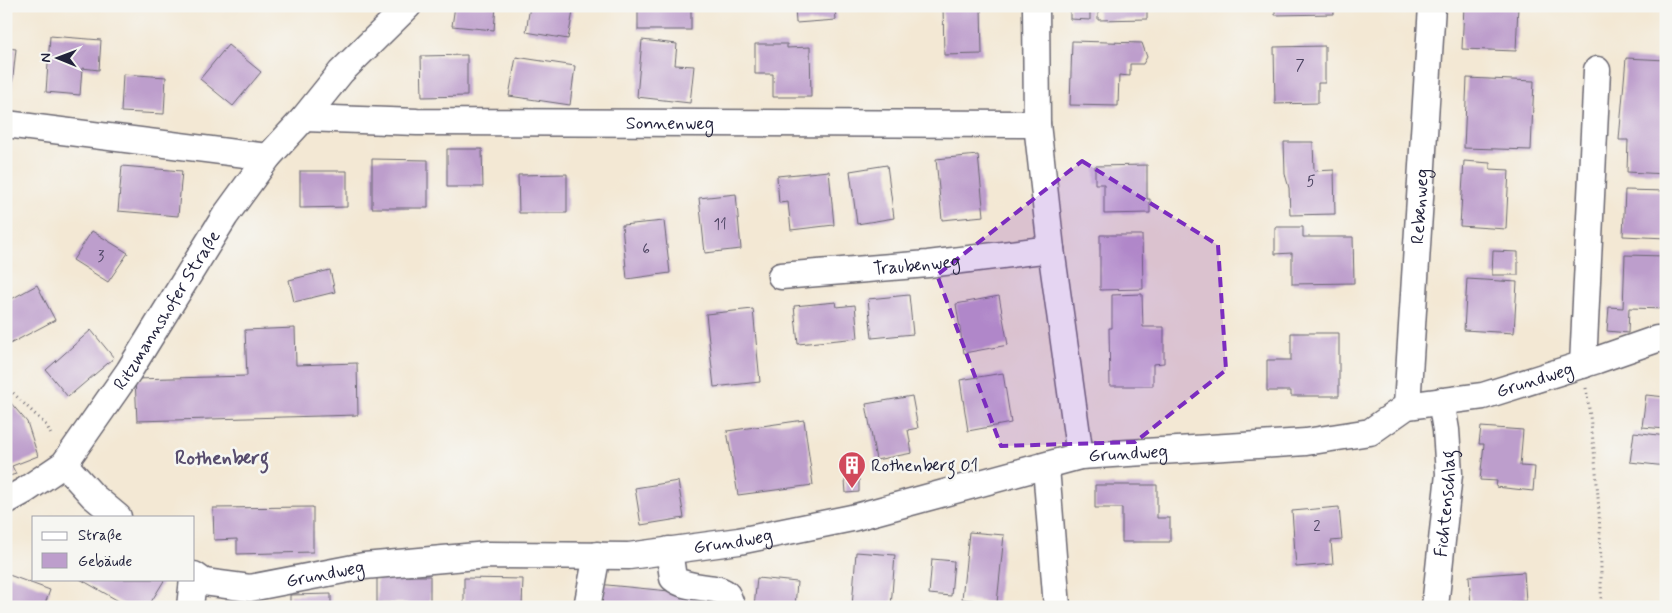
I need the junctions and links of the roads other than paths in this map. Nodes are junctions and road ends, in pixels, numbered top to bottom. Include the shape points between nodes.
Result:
1 (408, 6) edge
2 (1036, 6) edge
3 (1432, 6) edge
4 (1597, 70) dead end
5 (304, 118) junction
6 (6, 124) edge
7 (1037, 124) junction
8 (268, 157) junction
9 (1051, 249) junction
10 (781, 276) dead end
11 (1666, 338) edge
12 (1583, 365) junction
13 (1441, 401) junction
14 (1407, 406) junction
15 (1080, 456) junction
16 (64, 464) junction
17 (1046, 467) junction
18 (6, 501) edge
19 (117, 516) edge
20 (669, 550) junction
21 (597, 556) junction
22 (195, 577) edge
23 (193, 580) edge
24 (252, 598) edge
25 (190, 607) edge
26 (587, 607) edge
27 (732, 607) edge
28 (1057, 607) edge
29 (1435, 607) edge

1 - 5 street, Ritzmannshofer Straße via 341,72
2 - 7 street
3 - 14 street, Rebenweg
4 - 12 street, Grundweg
5 - 7 street, Sonnenweg via 417,122
5 - 8 street, Ritzmannshofer Straße
6 - 8 street
7 - 9 street
8 - 16 street, Ritzmannshofer Straße via 225,216 129,371
9 - 10 street, Traubenweg via 928,264
9 - 15 street
11 - 12 street, Grundweg
12 - 13 street, Grundweg via 1483,396
13 - 14 street, Grundweg
13 - 29 street, Fichtenschlag via 1449,474
14 - 15 street, Grundweg via 1370,432 1316,441
15 - 17 street, Grundweg
16 - 18 street
16 - 19 street
17 - 20 street, Grundweg via 852,518 738,541
17 - 28 street
20 - 21 street, Grundweg via 629,556
20 - 27 street, Grundweg via 673,578 687,586 720,590
21 - 24 street, Grundweg via 488,555 364,566
21 - 26 street
22 - 24 street, Grundweg
23 - 25 street

